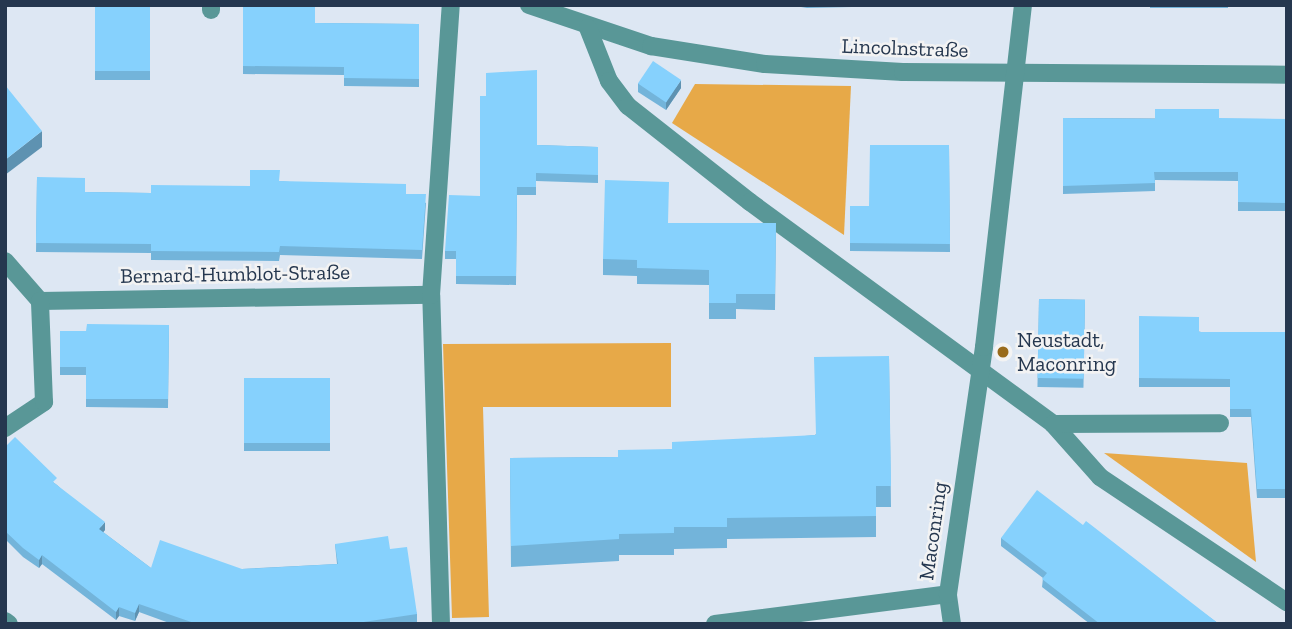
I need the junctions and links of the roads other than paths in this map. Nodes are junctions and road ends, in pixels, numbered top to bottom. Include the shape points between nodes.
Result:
1 (452, 5) edge
2 (529, 5) edge
3 (1023, 5) edge
4 (588, 28) junction
5 (1017, 74) junction
6 (1287, 75) edge
7 (5, 261) edge
8 (431, 295) junction
9 (40, 301) junction
10 (980, 369) junction
11 (1220, 423) dead end
12 (1053, 424) junction
13 (5, 428) edge
14 (948, 594) junction
15 (1287, 602) edge
16 (441, 624) edge
17 (715, 624) edge
18 (952, 624) edge

1 - 8 street
2 - 4 street, Lincolnstraße
3 - 5 street, Maconring
4 - 5 street, Lincolnstraße via 651,46 765,64
4 - 10 street via 609,81 628,106 750,202
5 - 6 street, Lincolnstraße
5 - 10 street, Maconring
7 - 9 street
8 - 9 street, Bernard-Humblot-Straße
8 - 16 street
9 - 13 street via 44,401
10 - 12 street
10 - 14 street, Maconring
11 - 12 street
12 - 15 street via 1100,477
14 - 17 street, Maconring
14 - 18 street

